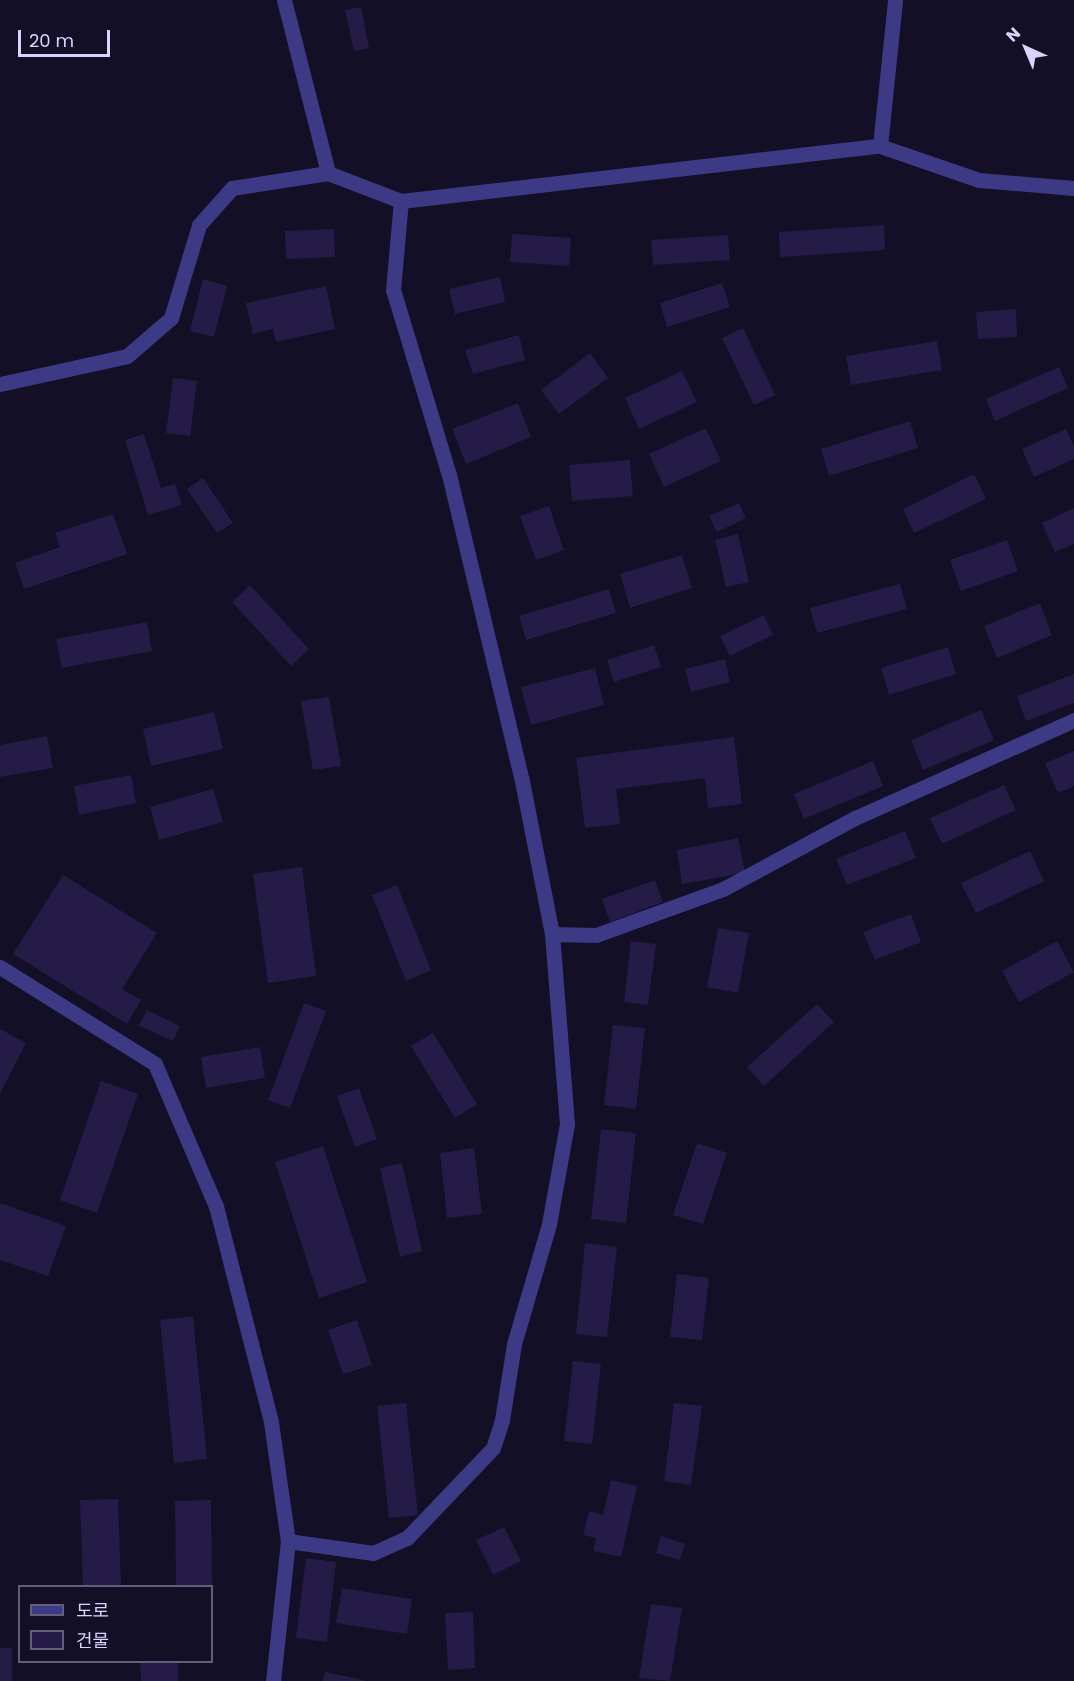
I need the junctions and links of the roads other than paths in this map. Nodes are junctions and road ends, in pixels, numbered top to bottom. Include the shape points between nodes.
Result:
1 (284, 0) edge
2 (895, 0) edge
3 (880, 146) junction
4 (328, 173) junction
5 (1074, 188) edge
6 (401, 201) junction
7 (0, 384) edge
8 (1074, 720) edge
9 (552, 934) junction
10 (0, 967) edge
11 (288, 1541) junction
12 (273, 1681) edge

1 - 4 street
2 - 3 street
3 - 5 street via 979,180
3 - 6 street
4 - 6 street
4 - 7 street via 232,188 199,225 171,318 127,356
6 - 9 street via 393,290 449,475 522,781
8 - 9 street via 855,818 723,889 596,935
9 - 11 street via 567,1124 549,1224 514,1344 502,1420 493,1448 407,1538 373,1552
10 - 11 street via 155,1064 216,1206 225,1238 271,1422
11 - 12 street

